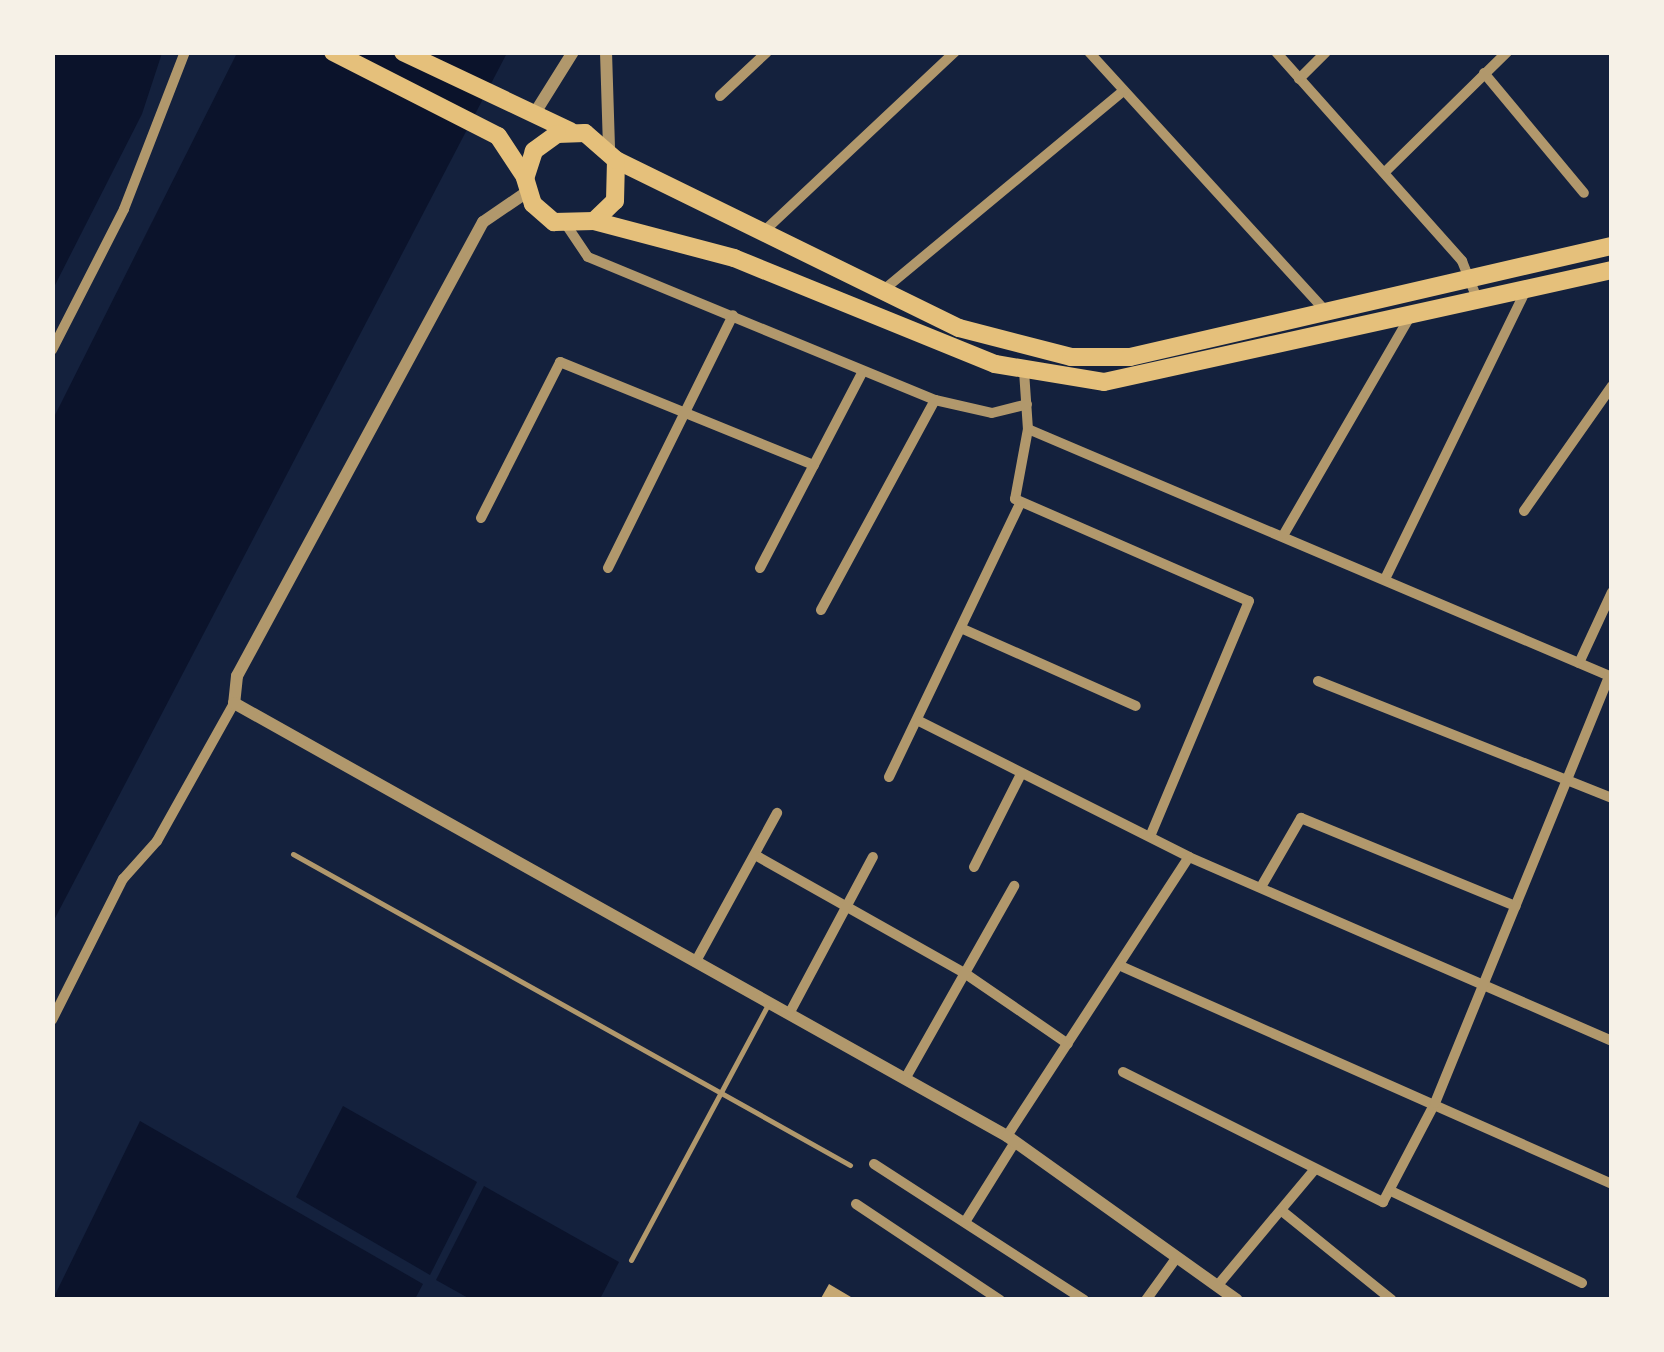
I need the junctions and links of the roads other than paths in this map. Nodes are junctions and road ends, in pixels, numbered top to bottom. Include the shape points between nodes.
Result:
1 (185, 52) edge
2 (333, 52) edge
3 (403, 52) edge
4 (573, 52) edge
5 (606, 52) edge
6 (767, 52) edge
7 (955, 52) edge
8 (1089, 52) edge
9 (1276, 52) edge
10 (1326, 52) edge
11 (1507, 52) edge
12 (1484, 73) junction
13 (1300, 79) junction
14 (1123, 91) junction
15 (720, 96) dead end
16 (533, 116) junction
17 (570, 132) junction
18 (613, 154) junction
19 (1386, 171) junction
20 (526, 185) junction
21 (1584, 193) dead end
22 (594, 221) junction
23 (567, 226) junction
24 (760, 234) junction
25 (1612, 246) edge
26 (1612, 270) edge
27 (1473, 279) junction
28 (1526, 290) junction
29 (880, 292) junction
30 (1478, 301) junction
31 (1327, 313) junction
32 (733, 315) junction
33 (1410, 315) junction
34 (52, 350) edge
35 (863, 371) junction
36 (1024, 371) junction
37 (1612, 386) edge
38 (935, 400) junction
39 (1027, 404) junction
40 (688, 415) junction
41 (1028, 429) junction
42 (814, 465) junction
43 (1020, 503) junction
44 (1524, 511) dead end
45 (481, 518) dead end
46 (1284, 534) junction
47 (608, 568) dead end
48 (760, 568) dead end
49 (1385, 578) junction
50 (1612, 592) edge
51 (820, 610) dead end
52 (964, 629) junction
53 (1579, 663) junction
54 (1610, 677) edge
55 (1318, 681) dead end
56 (234, 703) junction
57 (1136, 706) dead end
58 (919, 721) junction
59 (1021, 774) junction
60 (889, 777) dead end
61 (1567, 778) junction
62 (1612, 798) edge
63 (777, 813) dead end
64 (1150, 836) junction
65 (293, 854) dead end
66 (755, 854) junction
67 (874, 856) dead end
68 (1189, 857) junction
69 (974, 867) dead end
70 (1014, 886) dead end
71 (1261, 887) junction
72 (844, 906) junction
73 (1516, 906) junction
74 (696, 962) junction
75 (1123, 967) junction
76 (963, 972) junction
77 (1485, 984) junction
78 (769, 1002) junction
79 (789, 1014) junction
80 (52, 1020) edge
81 (1611, 1038) edge
82 (1068, 1044) junction
83 (1123, 1072) dead end
84 (905, 1079) junction
85 (720, 1093) junction
86 (1436, 1103) junction
87 (1011, 1139) junction
88 (874, 1164) dead end
89 (850, 1165) dead end
90 (1314, 1170) junction
91 (1612, 1184) edge
92 (1391, 1191) junction
93 (856, 1204) dead end
94 (1282, 1211) junction
95 (965, 1222) junction
96 (1177, 1257) junction
97 (630, 1260) dead end
98 (1582, 1283) dead end
99 (1218, 1285) junction
100 (1000, 1300) edge
101 (1084, 1300) edge
102 (1146, 1300) edge
103 (1237, 1300) edge
104 (1392, 1300) edge

1 - 34 street via 124,209
2 - 20 highway via 498,136
3 - 16 highway
4 - 16 street
5 - 18 street
6 - 15 street
7 - 24 street
8 - 14 street
9 - 13 street
10 - 13 street
11 - 12 street
12 - 19 street
12 - 21 street
13 - 19 street
14 - 29 street
14 - 31 street
16 - 17 highway
17 - 18 highway
17 - 20 highway via 534,151
18 - 22 highway via 614,201
18 - 24 highway
19 - 27 street
20 - 23 highway via 542,214
20 - 56 street via 483,222 238,676
22 - 23 highway
22 - 36 highway via 734,258
23 - 32 street via 588,257
24 - 29 highway
25 - 27 highway
26 - 28 highway
27 - 30 street
27 - 31 highway
28 - 30 highway
28 - 49 street
29 - 31 highway via 1001,342 1104,359
30 - 33 highway
32 - 35 street
32 - 40 street
33 - 36 highway via 1134,379
33 - 46 street
35 - 38 street
35 - 42 street
36 - 39 street
37 - 44 street
38 - 39 street via 992,413
38 - 51 street
39 - 41 street
40 - 42 street
40 - 45 street via 555,364
40 - 47 street
41 - 43 street via 1013,490
41 - 46 street
42 - 48 street
43 - 52 street
43 - 64 street via 1249,602
46 - 49 street
49 - 53 street
50 - 53 street
52 - 57 street
52 - 58 street
53 - 54 street
54 - 61 street
55 - 61 street
56 - 74 street
56 - 80 street via 157,841 123,879
58 - 59 street
58 - 60 street
59 - 64 street
59 - 69 street
61 - 62 street
61 - 73 street
63 - 66 street
64 - 68 street
65 - 85 lane
66 - 72 street
66 - 74 street
67 - 72 street
68 - 71 street
68 - 75 street
70 - 76 street
71 - 73 street via 1301,818
71 - 77 street
72 - 76 street
72 - 79 street
73 - 77 street
74 - 78 street
75 - 82 street
75 - 86 street
76 - 82 street
76 - 84 street
77 - 81 street
77 - 86 street
78 - 79 street
78 - 85 lane
79 - 84 street
82 - 87 street
83 - 90 street
84 - 87 street
85 - 89 lane
85 - 97 lane
86 - 91 street
86 - 92 street
87 - 95 street
87 - 96 street
88 - 95 street
90 - 92 street via 1370,1202
90 - 94 street
92 - 98 street
93 - 100 street
94 - 99 street
94 - 104 street
95 - 101 street
96 - 99 street
96 - 102 street
99 - 103 street

